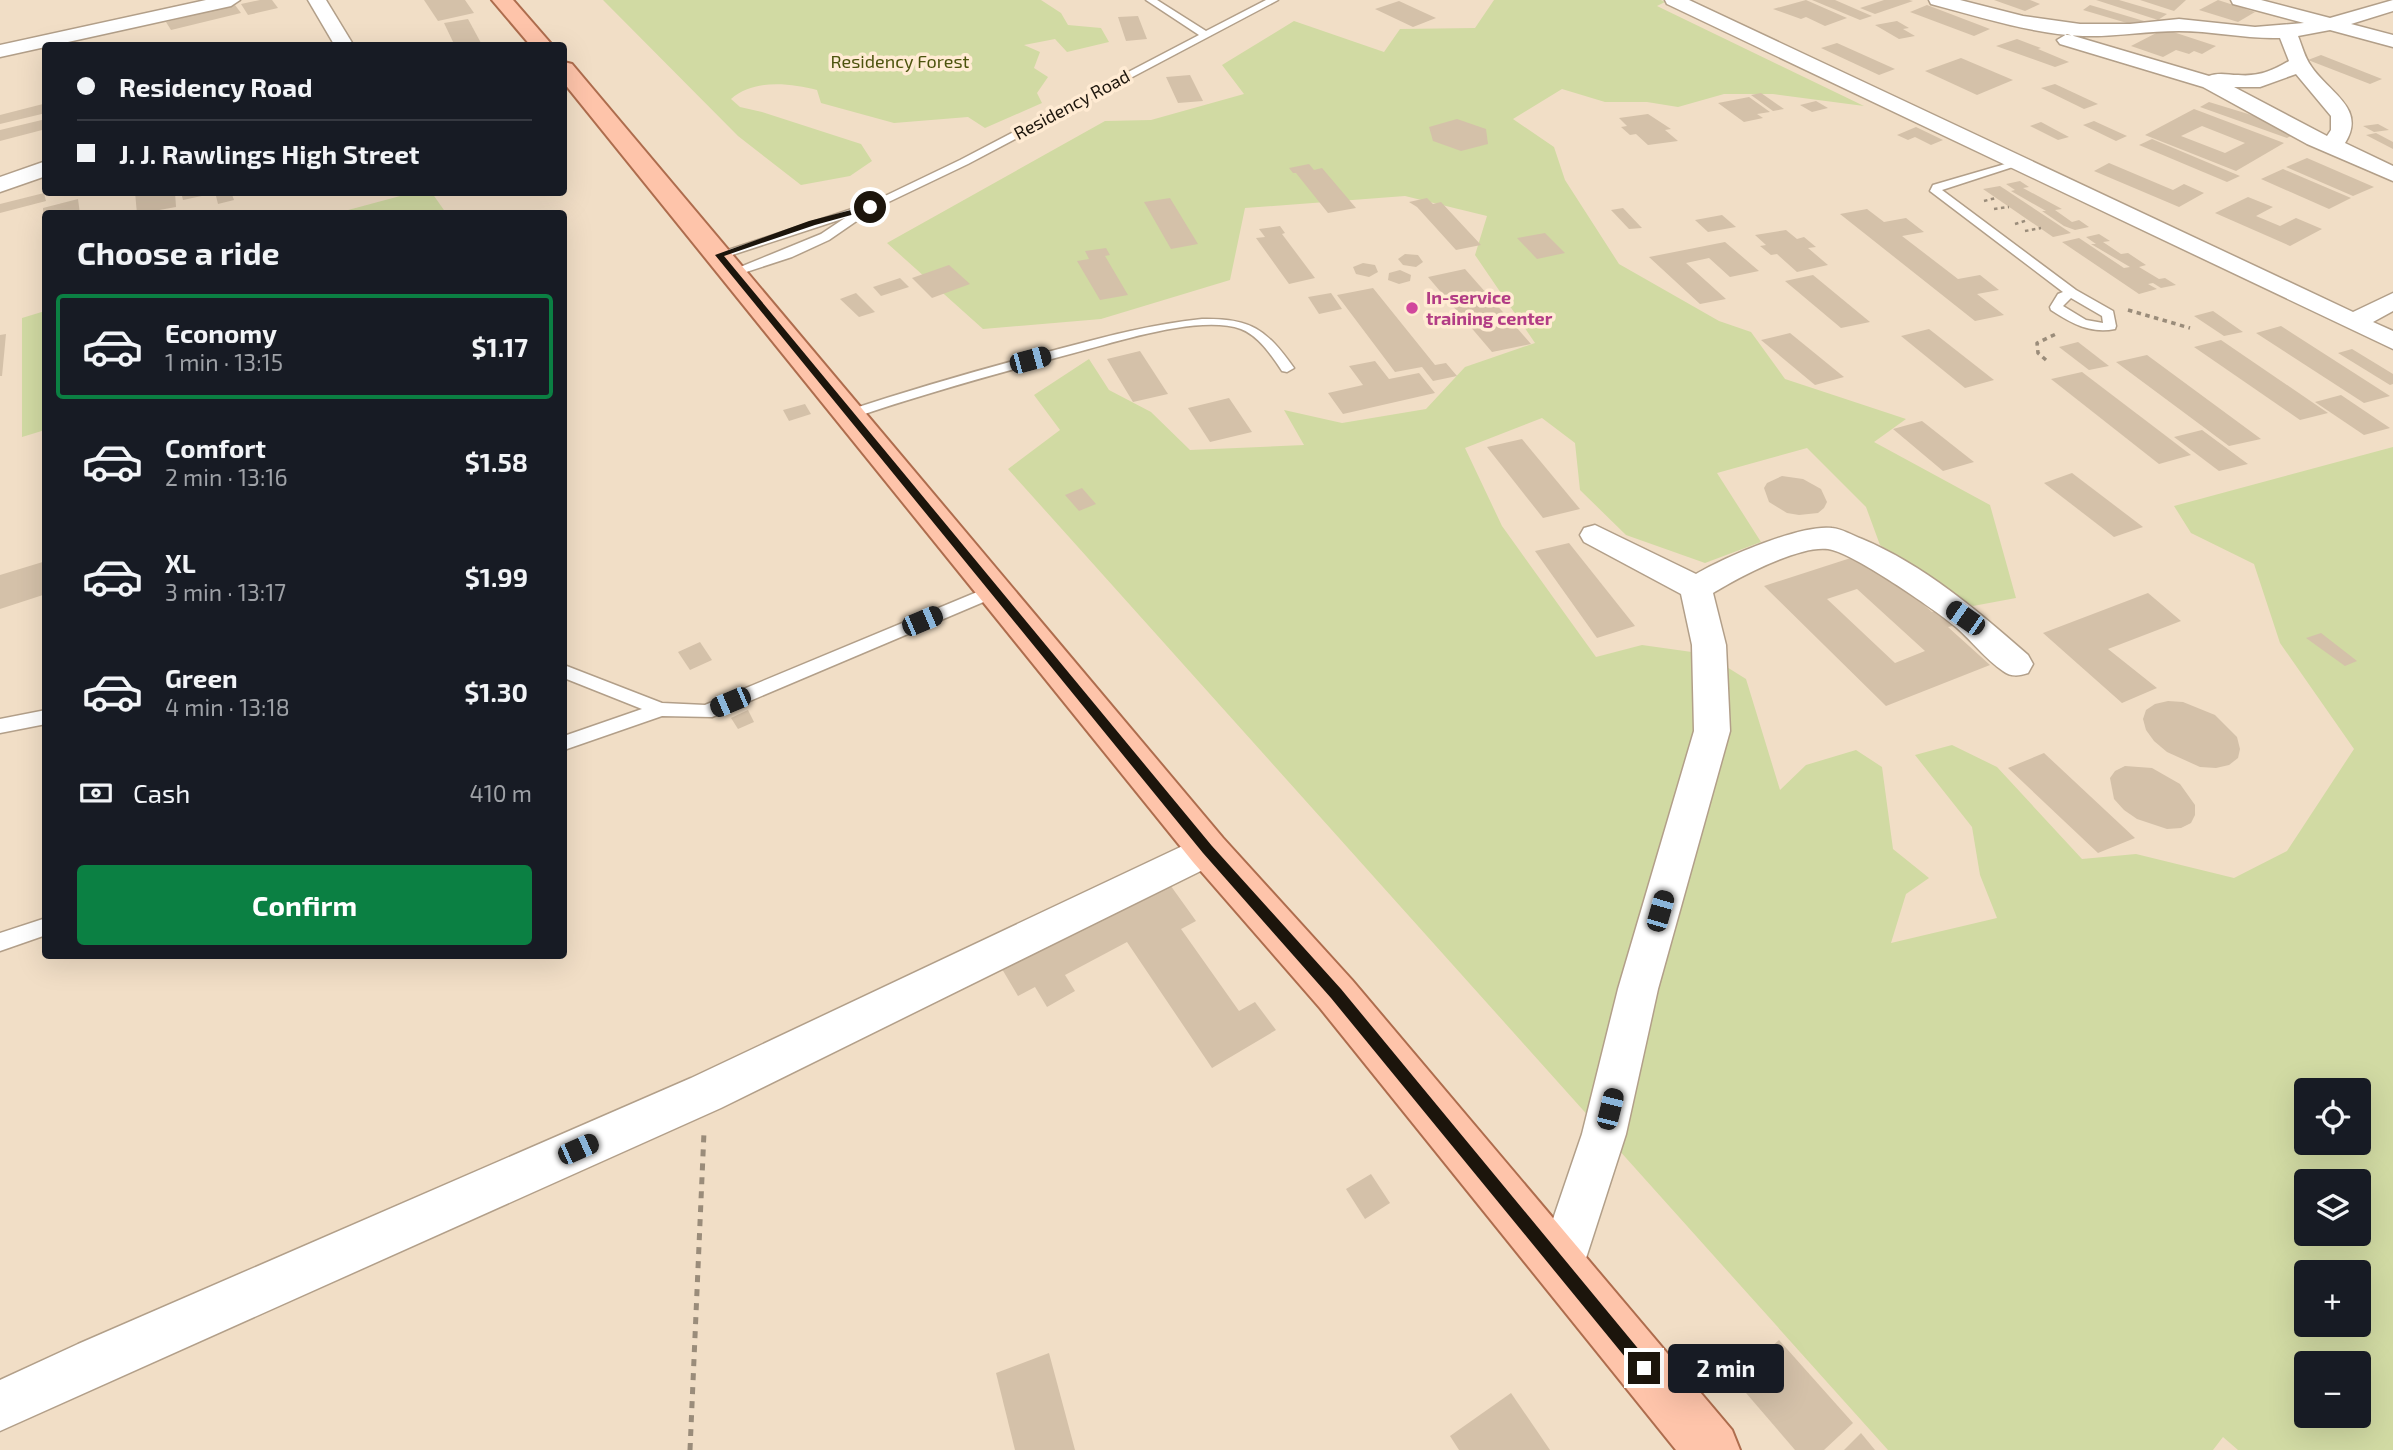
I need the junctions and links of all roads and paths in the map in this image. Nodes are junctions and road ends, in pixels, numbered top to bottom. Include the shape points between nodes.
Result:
1 (231, 0) edge
2 (317, 0) edge
3 (502, 0) edge
4 (1151, 0) edge
5 (1273, 0) edge
6 (1677, 0) edge
7 (1938, 0) edge
8 (2240, 0) edge
9 (2393, 5) edge
10 (2023, 22) junction
11 (2331, 24) junction
12 (2287, 32) junction
13 (1206, 35) junction
14 (2393, 41) edge
15 (77, 42) edge
16 (343, 42) edge
17 (539, 42) edge
18 (0, 51) edge
19 (42, 52) edge
20 (2299, 63) junction
21 (2177, 71) junction
22 (567, 73) edge
23 (2342, 152) junction
24 (2016, 164) junction
25 (42, 169) edge
26 (2393, 174) edge
27 (0, 185) edge
28 (870, 207) junction
29 (2028, 219) dead end
30 (2041, 228) dead end
31 (726, 264) junction
32 (2072, 293) junction
33 (2393, 301) edge
34 (2092, 303) junction
35 (2354, 322) junction
36 (2095, 328) junction
37 (2190, 328) dead end
38 (2393, 341) edge
39 (2046, 360) dead end
40 (1287, 368) dead end
41 (848, 415) junction
42 (1595, 535) dead end
43 (1696, 588) junction
44 (994, 591) junction
45 (2016, 664) dead end
46 (567, 672) edge
47 (661, 709) junction
48 (42, 718) edge
49 (0, 726) edge
50 (567, 742) edge
51 (1208, 850) junction
52 (42, 927) edge
53 (0, 942) edge
54 (706, 1093) junction
55 (1561, 1266) junction
56 (0, 1406) edge
57 (690, 1450) edge
58 (1712, 1450) edge

1 - 15 street
2 - 16 street
3 - 17 main road
4 - 13 lane
5 - 13 lane, Residency Road
6 - 24 street
7 - 10 street
8 - 11 street
9 - 11 street
10 - 12 street via 2080,30 2179,25
10 - 21 street via 2086,47
11 - 12 street
11 - 14 street
12 - 20 street
13 - 28 lane, Residency Road
18 - 19 street
20 - 21 street via 2260,82
20 - 23 street via 2342,116 2342,130 2333,144
21 - 23 street via 2237,95
22 - 31 main road
23 - 26 street
24 - 32 lane via 1936,191
24 - 35 street
25 - 27 street
28 - 31 lane, Residency Road via 812,223
28 - 31 lane, Residency Road via 825,237 788,254
29 - 30 path via 2013,223 2026,231
31 - 41 main road
32 - 34 lane
32 - 36 lane via 2062,297 2056,307
33 - 35 street
34 - 36 lane via 2108,314 2110,326
34 - 37 path
35 - 38 street
36 - 39 path via 2050,335 2037,343 2038,353
40 - 41 lane via 1271,346 1244,325 1212,321 1113,339 933,385
41 - 44 main road
42 - 43 street
43 - 45 street via 1738,564 1830,538 1876,557 1965,618
43 - 55 street via 1709,645 1712,731 1638,989 1604,1133
44 - 47 lane via 706,712
44 - 51 main road
46 - 47 lane
47 - 50 lane
48 - 49 lane
51 - 54 street
51 - 55 main road via 1336,994
52 - 53 lane
54 - 56 street
54 - 57 path
55 - 58 main road

